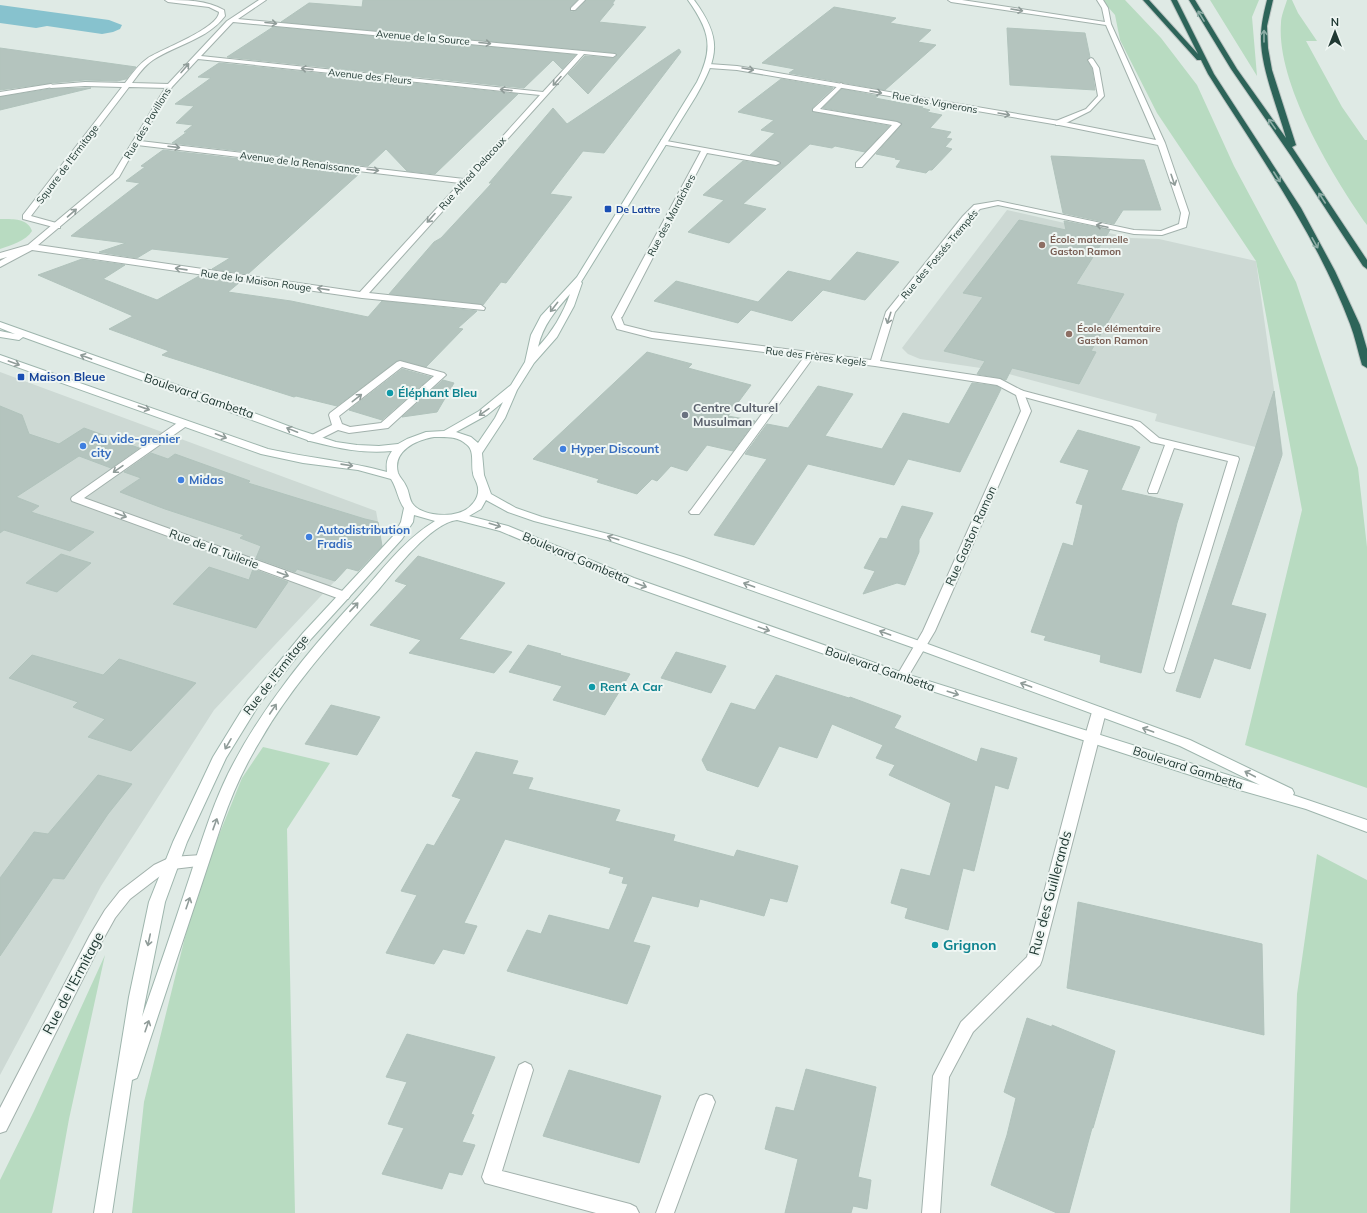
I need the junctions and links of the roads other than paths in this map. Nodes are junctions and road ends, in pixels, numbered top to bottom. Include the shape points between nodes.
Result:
1 (168, 0) edge
2 (221, 0) edge
3 (263, 0) edge
4 (582, 0) edge
5 (690, 0) edge
6 (951, 0) edge
7 (1100, 0) edge
8 (1146, 0) edge
9 (1174, 0) edge
10 (1192, 0) edge
11 (1270, 0) edge
12 (210, 5) junction
13 (573, 10) dead end
14 (233, 20) junction
15 (1108, 24) junction
16 (583, 52) junction
17 (613, 55) dead end
18 (195, 57) junction
19 (1091, 60) dead end
20 (709, 66) junction
21 (1211, 74) junction
22 (127, 85) junction
23 (840, 85) junction
24 (169, 86) junction
25 (0, 94) edge
26 (544, 94) junction
27 (1059, 123) junction
28 (664, 142) junction
29 (135, 143) junction
30 (1161, 143) junction
31 (705, 150) junction
32 (1295, 156) junction
33 (776, 164) dead end
34 (860, 165) dead end
35 (465, 181) junction
36 (57, 226) junction
37 (31, 247) junction
38 (0, 256) edge
39 (0, 264) edge
40 (1367, 266) edge
41 (580, 278) junction
42 (362, 295) junction
43 (481, 308) dead end
44 (618, 317) joint
45 (0, 325) edge
46 (0, 334) edge
47 (42, 340) junction
48 (810, 355) junction
49 (0, 358) edge
50 (530, 362) junction
51 (875, 363) junction
52 (1367, 365) edge
53 (515, 387) junction
54 (1020, 393) junction
55 (184, 423) junction
56 (337, 426) junction
57 (446, 434) junction
58 (312, 439) junction
59 (1171, 443) junction
60 (401, 447) junction
61 (477, 452) junction
62 (395, 477) junction
63 (483, 491) junction
64 (1153, 491) dead end
65 (410, 508) junction
66 (695, 512) dead end
67 (454, 517) junction
68 (344, 596) junction
69 (921, 646) junction
70 (1170, 669) dead end
71 (902, 677) junction
72 (1099, 712) junction
73 (1092, 736) junction
74 (1309, 805) junction
75 (1367, 826) edge
76 (202, 861) junction
77 (171, 863) junction
78 (524, 1070) dead end
79 (706, 1102) dead end
80 (121, 1103) junction
81 (0, 1125) edge
82 (103, 1213) edge
83 (630, 1213) edge
84 (665, 1213) edge
85 (931, 1213) edge

1 - 12 street
2 - 12 street
3 - 14 street, Rue des Pavillons
4 - 13 street
5 - 20 street via 703,16 709,30 712,48
6 -> 15 street
7 - 15 street, Rue des Fossés Trempés via 1105,8
8 - 21 highway
9 - 21 highway
32 -> 10 highway via 1234,69
32 -> 11 highway via 1265,59 1263,36
12 - 22 street via 222,11 220,20 156,56 139,69
14 -> 16 street, Avenue de la Source
14 - 18 street, Rue des Pavillons
15 - 30 street, Rue des Fossés Trempés
16 - 17 street, Avenue de la Source
16 -> 26 street, Rue Alfred Delacoux
24 -> 18 street, Rue des Pavillons
26 -> 18 street, Avenue des Fleurs
19 - 27 street via 1096,68 1102,96 1088,110
20 -> 23 street, Rue des Vignerons via 737,68
20 - 28 street
21 -> 52 highway via 1297,208 1331,271 1355,325
22 - 24 street
22 - 25 street via 51,86
22 - 36 street, Square de l'Ermitage via 26,216
23 -> 27 street, Rue des Vignerons
23 - 34 street via 815,110 897,124
24 - 29 street, Rue des Pavillons
26 - 35 street, Rue Alfred Delacoux
27 - 30 street, Rue des Vignerons
28 - 31 street
28 - 41 street
29 -> 35 street, Avenue de la Renaissance
36 -> 29 street, Rue des Pavillons via 116,175
30 -> 51 street, Rue des Fossés Trempés via 1184,213 1183,225 1162,233 1134,232 998,203 977,207 891,312
31 - 33 street
31 - 44 street, Rue des Maraîchers
40 -> 32 highway
35 -> 42 street, Rue Alfred Delacoux
36 - 37 street, Rue des Pavillons
37 - 38 street, Rue des Pavillons
37 - 39 street, Rue des Pavillons
42 -> 37 street, Rue de la Maison Rouge
41 - 50 street via 570,306 556,331
41 -> 50 street via 546,316 536,335
42 - 43 street, Rue de la Maison Rouge
44 - 48 street, Rue des Frères Kegels via 620,326 652,335
45 - 47 street, Boulevard Gambetta
46 - 47 street
58 -> 47 street, Boulevard Gambetta via 265,419
48 - 51 street, Rue des Frères Kegels
48 - 66 street
49 -> 55 street
50 - 53 street
51 - 54 street, Rue des Frères Kegels via 1000,382
53 -> 57 street via 483,413
53 - 61 street via 500,418
54 - 59 street, Rue des Frères Kegels via 1136,424 1155,440
54 - 69 street, Rue Gaston Ramon via 1026,411
55 -> 62 street via 265,452 359,467
55 -> 68 street, Rue de la Tuilerie via 76,499
56 -> 56 street via 334,415 400,364 441,375 384,426 348,430
56 - 58 street
57 - 60 street via 416,437
57 - 61 street via 471,442
58 - 60 street, Boulevard Gambetta via 341,446 381,449
59 - 64 street
59 - 70 street, Rue des Frères Kegels via 1234,459
60 - 62 street via 392,462
61 - 63 street via 478,474
62 - 65 street
63 - 67 street via 476,508 470,513
69 -> 63 street, Boulevard Gambetta via 679,560 512,510
65 - 67 street via 426,515
65 - 68 street, Rue de l'Ermitage via 407,522 398,537
67 -> 71 street, Boulevard Gambetta via 478,520 504,528 630,581
76 -> 67 street, Rue de l'Ermitage via 231,782 256,735 287,688 338,624 410,547 434,526
68 -> 77 street, Rue de l'Ermitage via 286,659 253,703 217,764
69 - 71 street, Rue Gaston Ramon
72 -> 69 street, Boulevard Gambetta
71 -> 73 street, Boulevard Gambetta
72 - 73 street, Rue des Guillerands
74 -> 72 street, Boulevard Gambetta via 1191,746
73 - 74 street, Boulevard Gambetta via 1220,779
73 - 85 street, Rue des Guillerands via 1034,960 967,1027 941,1076
74 - 75 street, Boulevard Gambetta
76 - 77 street, Rue de l'Ermitage
80 -> 76 street, Rue de l'Ermitage
77 -> 80 street, Rue de l'Ermitage via 157,902 137,997
77 - 81 street, Rue de l'Ermitage via 125,895 110,914
78 - 83 street via 491,1176
79 - 84 street
80 - 82 street, Rue de l'Ermitage

